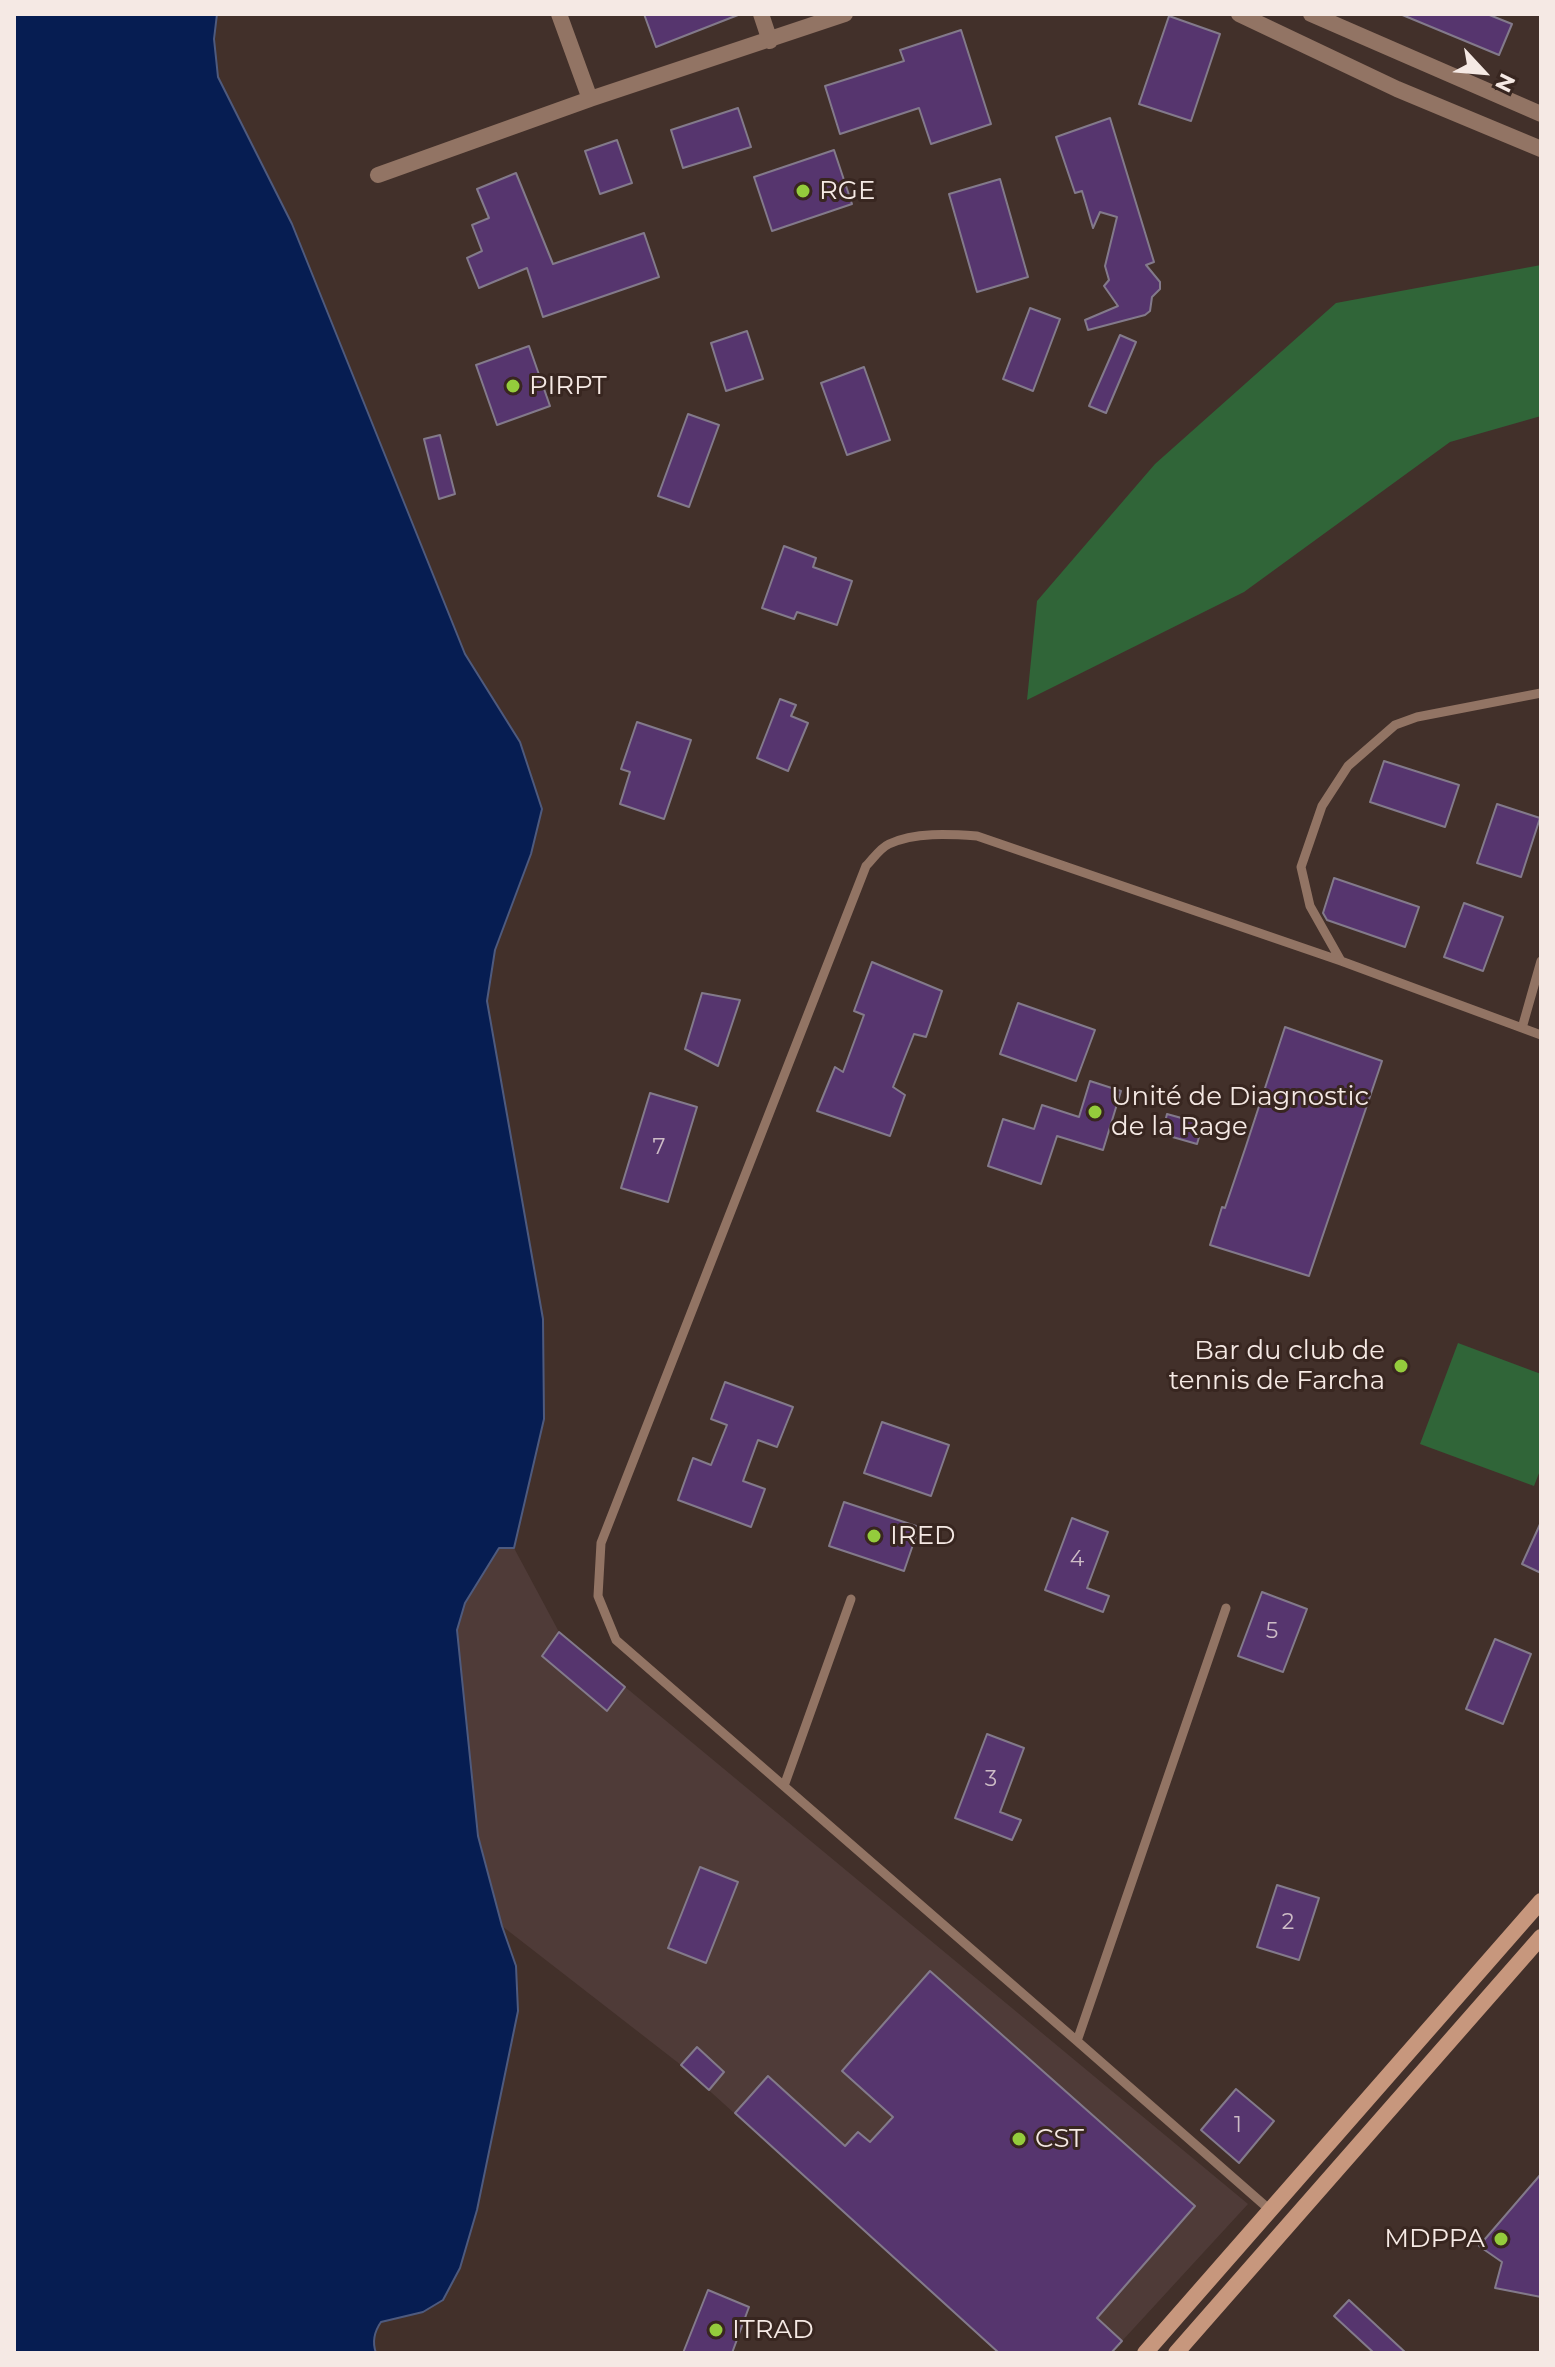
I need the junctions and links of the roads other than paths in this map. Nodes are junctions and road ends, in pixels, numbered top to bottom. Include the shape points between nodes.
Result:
1 (559, 14) edge
2 (761, 14) edge
3 (845, 14) edge
4 (1239, 14) edge
5 (1311, 14) edge
6 (1339, 20) edge
7 (770, 41) junction
8 (590, 99) junction
9 (1541, 114) edge
10 (1541, 149) edge
11 (378, 175) dead end
12 (1541, 693) edge
13 (1341, 961) junction
14 (1541, 961) edge
15 (1522, 1028) junction
16 (1541, 1035) edge
17 (851, 1599) dead end
18 (1226, 1608) dead end
19 (784, 1786) junction
20 (1541, 1901) edge
21 (1541, 1937) edge
22 (1077, 2041) junction
23 (1270, 2210) junction
24 (1223, 2264) junction
25 (1240, 2279) junction
26 (1156, 2349) edge
27 (1176, 2353) edge

1 - 8 street
2 - 7 street
3 - 7 street
4 - 10 street
5 - 6 street
6 - 9 street
7 - 8 street
8 - 11 street
12 - 13 lane via 1395,725 1348,766 1322,806 1301,867 1310,906
13 - 15 lane
13 - 19 lane via 977,836 913,837 886,845 866,866 601,1543 598,1596 616,1640
14 - 15 lane
15 - 16 lane
17 - 19 lane
18 - 22 lane
19 - 22 lane
20 - 23 main road
21 - 25 main road
22 - 23 lane
23 - 24 main road
24 - 25 main road
24 - 26 main road
25 - 27 main road

